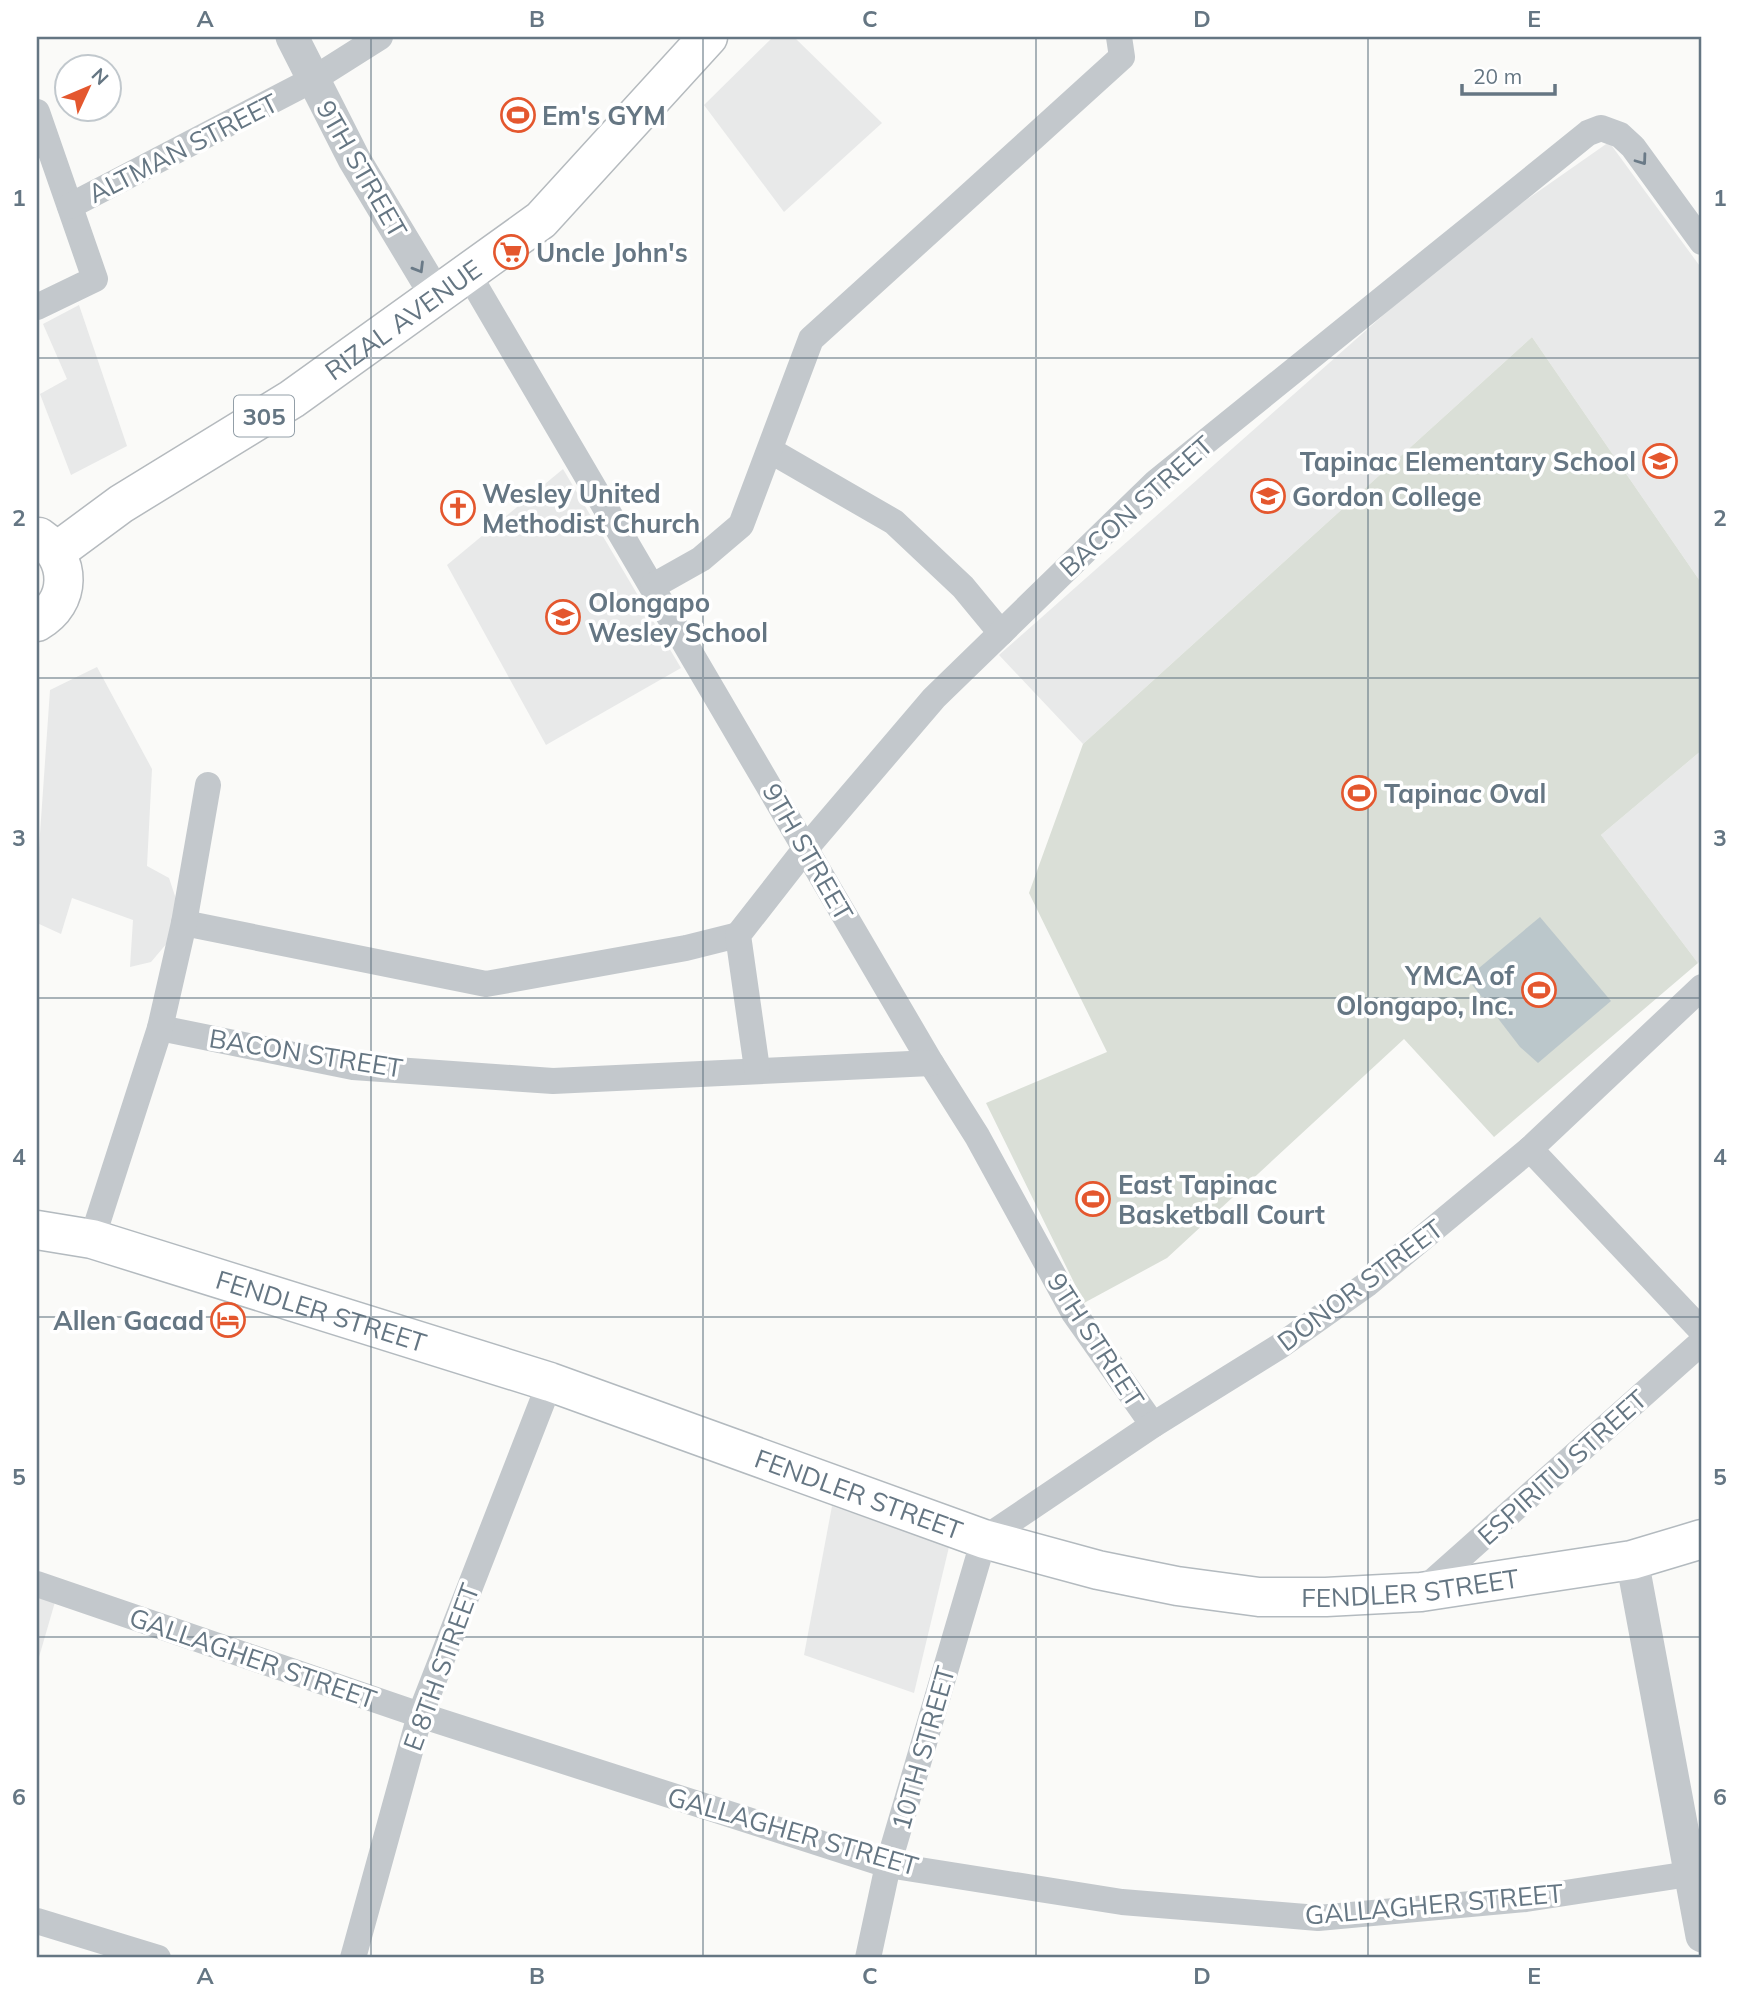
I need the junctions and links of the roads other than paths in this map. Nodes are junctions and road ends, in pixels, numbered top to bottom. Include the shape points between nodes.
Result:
1 (292, 37) edge
2 (380, 37) edge
3 (708, 37) edge
4 (1119, 37) edge
5 (312, 80) junction
6 (37, 112) edge
7 (70, 206) junction
8 (1702, 242) edge
9 (469, 275) junction
10 (437, 298) junction
11 (37, 307) edge
12 (771, 451) junction
13 (47, 544) edge
14 (653, 586) junction
15 (37, 622) edge
16 (1001, 633) junction
17 (208, 785) dead end
18 (806, 848) junction
19 (184, 923) junction
20 (738, 935) junction
21 (1702, 987) edge
22 (160, 1028) junction
23 (931, 1063) junction
24 (757, 1069) junction
25 (1530, 1149) junction
26 (37, 1230) edge
27 (92, 1240) junction
28 (1702, 1331) edge
29 (1702, 1342) edge
30 (550, 1382) junction
31 (1153, 1425) junction
32 (984, 1539) junction
33 (1702, 1539) edge
34 (1632, 1560) junction
35 (37, 1584) edge
36 (1421, 1591) junction
37 (419, 1715) junction
38 (888, 1865) junction
39 (1696, 1874) edge
40 (37, 1921) edge
41 (1702, 1936) edge
42 (158, 1958) edge
43 (353, 1958) edge
44 (868, 1958) edge

1 - 5 street, 9TH STREET
2 - 5 street, ALTMAN STREET
3 - 9 main road, RIZAL AVENUE / 305 via 541,220
4 - 12 street via 1122,57 811,339
5 - 7 street, ALTMAN STREET
5 -> 10 street, 9TH STREET
6 - 7 street
7 - 11 street, ALTMAN STREET via 95,279
16 -> 8 street, BACON STREET via 1156,482 1588,133 1601,128 1620,135 1633,147
9 - 10 main road, RIZAL AVENUE / 305
9 - 14 street, 9TH STREET
10 - 13 main road, RIZAL AVENUE / 305 via 292,398 121,504
12 - 14 street via 741,525 701,559
12 - 16 street via 894,523 963,587
13 - 15 main road, 305 via 65,579 63,593
14 - 18 street, 9TH STREET
16 - 18 street, BACON STREET via 934,698
17 - 19 street
18 - 20 street, BACON STREET
18 - 23 street, 9TH STREET
19 - 20 street via 486,984
19 - 22 street
20 - 24 street
21 - 25 street, DONOR STREET
22 - 24 street, BACON STREET via 353,1067 540,1080
22 - 27 street
23 - 24 street, BACON STREET
23 - 31 street, 9TH STREET via 978,1136 1074,1313
25 - 28 street
25 - 31 street, DONOR STREET via 1326,1315
26 - 27 main road, FENDLER STREET
27 - 30 main road, FENDLER STREET
29 - 36 street, ESPIRITU STREET
30 - 32 main road, FENDLER STREET
30 - 37 street, E 8TH STREET
31 - 32 street, DONOR STREET
32 - 36 main road, FENDLER STREET via 1098,1570 1259,1597
32 - 38 street, 10TH STREET
33 - 34 main road, FENDLER STREET
34 - 36 main road, FENDLER STREET
34 - 39 street
35 - 37 street, GALLAGHER STREET
37 - 38 street, GALLAGHER STREET
37 - 43 street, E 8TH STREET
38 - 39 street, GALLAGHER STREET via 1122,1902 1318,1918 1526,1899
38 - 44 street, 10TH STREET
39 - 41 street
40 - 42 street

